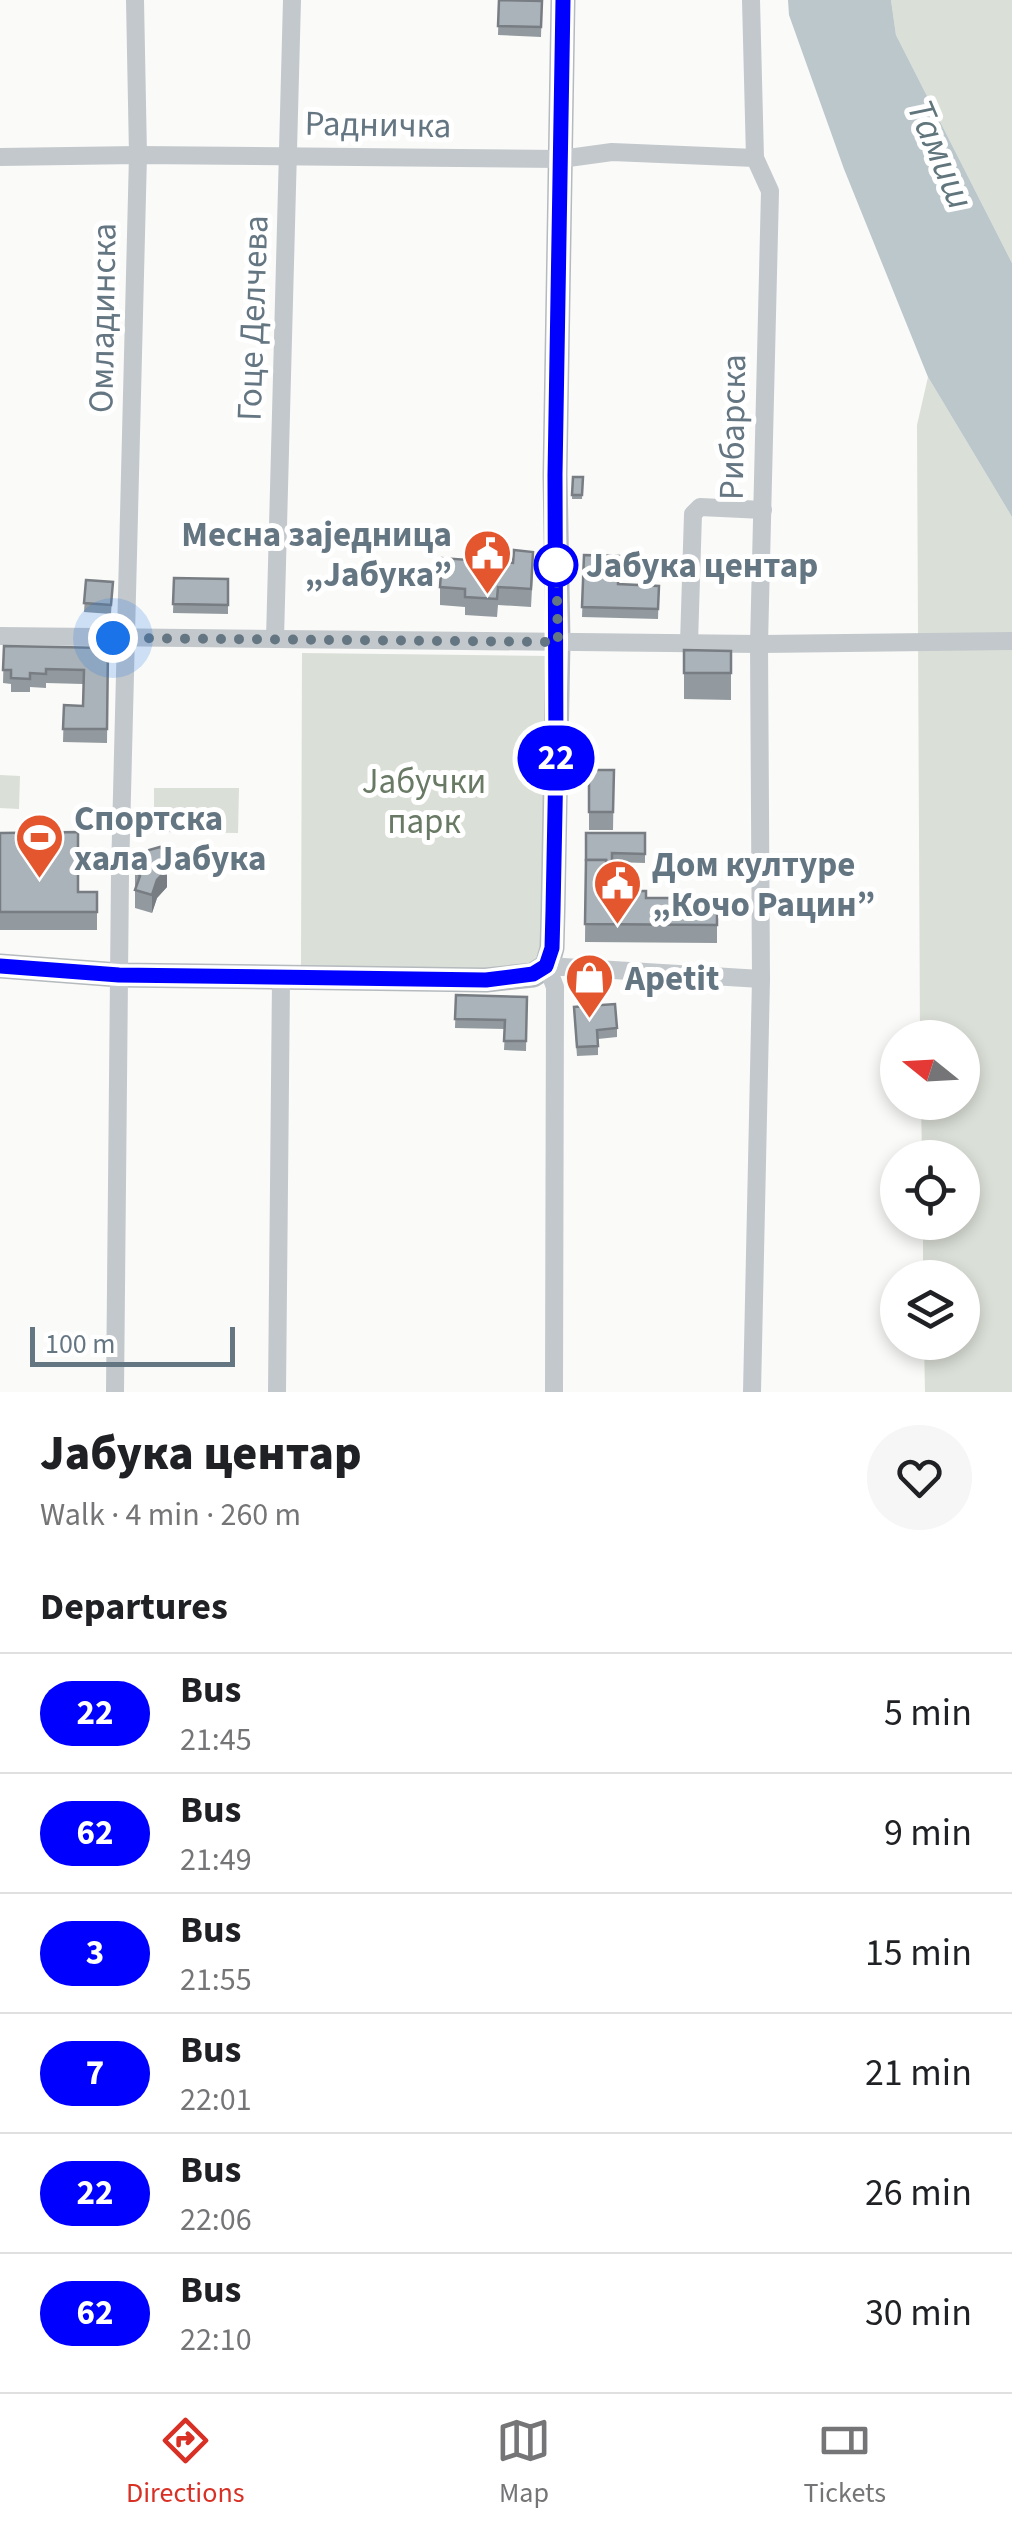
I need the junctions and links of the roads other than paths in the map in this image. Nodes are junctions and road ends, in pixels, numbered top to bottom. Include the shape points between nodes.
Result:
1 (136, 0) edge
2 (292, 0) edge
3 (563, 0) edge
4 (751, 0) edge
5 (138, 154) junction
6 (290, 156) junction
7 (0, 157) edge
8 (755, 158) junction
9 (561, 159) junction
10 (762, 510) junction
11 (0, 636) edge
12 (128, 638) junction
13 (275, 639) junction
14 (1012, 641) edge
15 (558, 642) junction
16 (689, 643) junction
17 (759, 644) junction
18 (0, 966) edge
19 (546, 966) junction
20 (119, 975) junction
21 (281, 978) junction
22 (761, 978) junction
23 (115, 1392) edge
24 (277, 1392) edge
25 (554, 1392) edge
26 (752, 1392) edge

1 - 5 street, Омладинска
2 - 6 street, Гоце Делчева
3 - 9 main road
4 - 8 street, Рибарска
5 - 6 street, Радничка
5 - 7 street, Радничка
5 - 12 street, Омладинска
6 - 9 street, Радничка
6 - 13 street, Гоце Делчева
8 - 9 street, Радничка via 612,152
8 - 10 street, Рибарска via 770,191
9 - 15 main road
10 - 16 street via 700,508 693,514
10 - 17 street, Рибарска
11 - 12 street
12 - 13 street
12 - 20 street, Омладинска
13 - 15 street
14 - 17 street
15 - 16 street
15 - 19 main road via 552,948
16 - 17 street
17 - 22 street, Рибарска
18 - 20 main road
19 - 21 main road via 486,980
19 - 22 street
19 - 25 street via 556,987
20 - 21 main road
20 - 23 street, Омладинска
21 - 24 street
22 - 26 street, Рибарска

